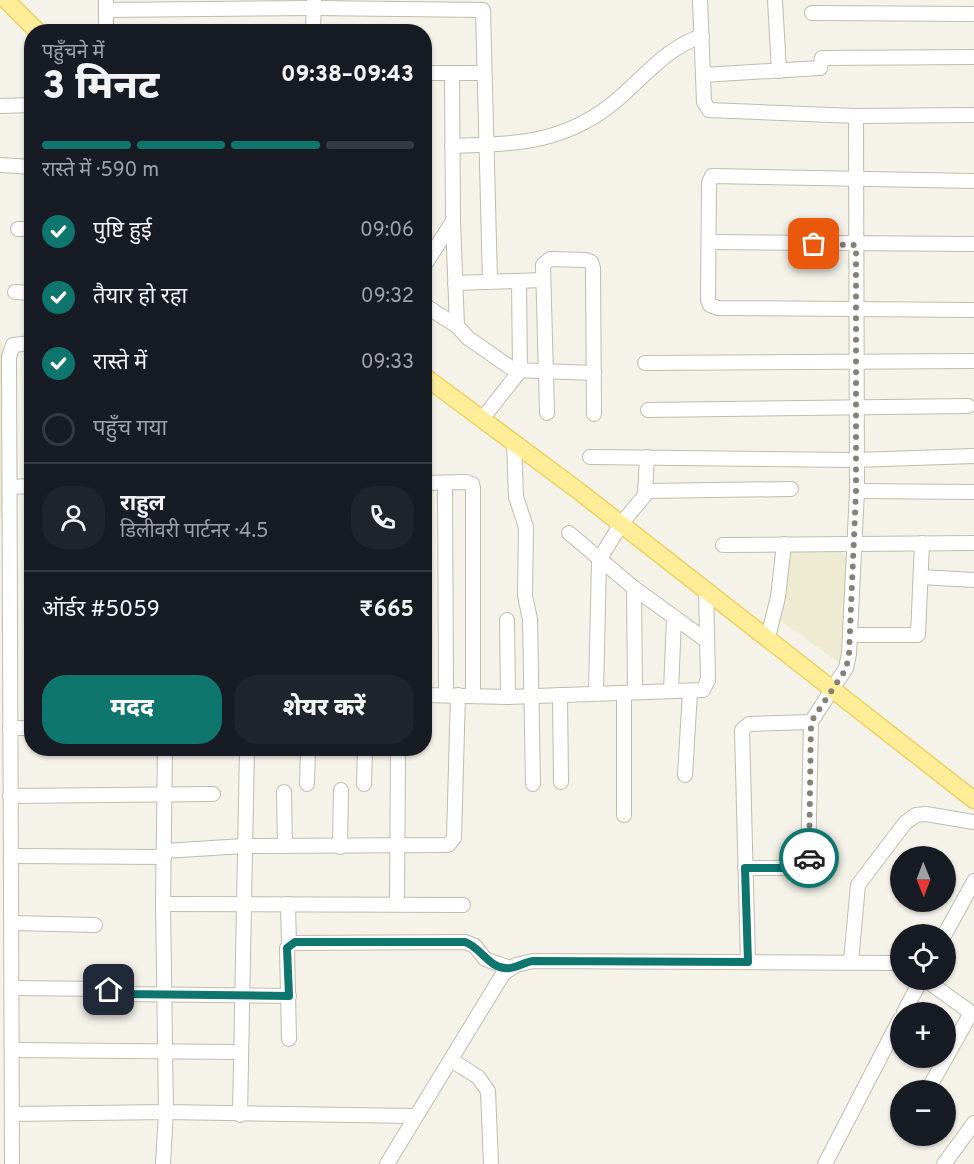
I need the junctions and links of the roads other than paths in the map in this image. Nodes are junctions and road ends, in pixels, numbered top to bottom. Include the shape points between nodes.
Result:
1 (6, 0) edge
2 (700, 0) edge
3 (775, 0) edge
4 (314, 4) edge
5 (106, 5) edge
6 (812, 13) dead end
7 (974, 14) edge
8 (30, 24) edge
9 (106, 24) edge
10 (313, 24) edge
11 (702, 36) junction
12 (974, 57) edge
13 (779, 71) junction
14 (432, 73) edge
15 (483, 73) junction
16 (452, 74) junction
17 (703, 75) junction
18 (24, 105) edge
19 (0, 106) edge
20 (974, 115) edge
21 (856, 116) junction
22 (486, 145) junction
23 (452, 146) junction
24 (0, 165) edge
25 (24, 166) edge
26 (856, 179) junction
27 (974, 181) edge
28 (453, 220) junction
29 (711, 242) junction
30 (974, 244) edge
31 (856, 245) junction
32 (432, 253) edge
33 (519, 280) junction
34 (543, 280) junction
35 (490, 281) junction
36 (455, 282) junction
37 (15, 292) dead end
38 (24, 292) edge
39 (857, 307) junction
40 (432, 310) edge
41 (974, 310) edge
42 (457, 326) junction
43 (24, 343) edge
44 (856, 361) junction
45 (974, 361) edge
46 (645, 363) dead end
47 (520, 371) junction
48 (545, 372) junction
49 (594, 373) junction
50 (432, 382) edge
51 (968, 406) dead end
52 (857, 408) junction
53 (648, 410) dead end
54 (547, 413) dead end
55 (594, 414) dead end
56 (482, 418) junction
57 (514, 442) junction
58 (974, 456) edge
59 (590, 457) dead end
60 (647, 457) junction
61 (855, 460) junction
62 (432, 483) edge
63 (445, 483) junction
64 (24, 486) edge
65 (10, 487) junction
66 (791, 489) dead end
67 (646, 491) junction
68 (856, 491) junction
69 (974, 492) edge
70 (5, 523) edge
71 (621, 524) junction
72 (569, 533) dead end
73 (922, 543) junction
74 (974, 543) edge
75 (784, 544) junction
76 (855, 544) junction
77 (723, 545) dead end
78 (599, 560) junction
79 (921, 577) junction
80 (974, 580) edge
81 (5, 588) edge
82 (634, 588) junction
83 (706, 589) junction
84 (674, 619) junction
85 (507, 620) dead end
86 (850, 635) junction
87 (768, 637) junction
88 (707, 641) junction
89 (5, 642) edge
90 (835, 688) junction
91 (671, 692) junction
92 (690, 692) junction
93 (596, 693) junction
94 (630, 693) junction
95 (432, 695) edge
96 (452, 695) junction
97 (473, 695) junction
98 (560, 695) junction
99 (532, 696) junction
100 (508, 697) junction
101 (5, 703) edge
102 (811, 722) junction
103 (10, 728) junction
104 (24, 728) edge
105 (165, 756) edge
106 (247, 756) edge
107 (308, 756) edge
108 (365, 756) edge
109 (398, 756) edge
110 (5, 766) edge
111 (685, 775) dead end
112 (561, 782) dead end
113 (307, 784) dead end
114 (364, 784) dead end
115 (533, 784) dead end
116 (341, 790) dead end
117 (284, 792) dead end
118 (165, 794) junction
119 (213, 794) dead end
120 (10, 796) junction
121 (974, 800) edge
122 (624, 815) dead end
123 (974, 822) edge
124 (6, 823) edge
125 (244, 846) junction
126 (285, 846) junction
127 (399, 846) junction
128 (340, 847) junction
129 (164, 854) junction
130 (13, 856) junction
131 (745, 868) junction
132 (974, 881) edge
133 (6, 884) edge
134 (244, 903) junction
135 (163, 904) junction
136 (288, 904) junction
137 (397, 904) junction
138 (463, 905) dead end
139 (13, 923) junction
140 (950, 924) edge
141 (95, 925) dead end
142 (6, 944) edge
143 (289, 944) junction
144 (851, 961) junction
145 (748, 962) junction
146 (890, 963) edge
147 (510, 968) junction
148 (12, 987) junction
149 (940, 990) edge
150 (164, 994) junction
151 (289, 996) junction
152 (240, 997) junction
153 (6, 1008) edge
154 (973, 1014) edge
155 (890, 1038) edge
156 (289, 1039) dead end
157 (13, 1050) junction
158 (165, 1051) junction
159 (240, 1052) junction
160 (452, 1060) junction
161 (7, 1068) edge
162 (934, 1080) edge
163 (166, 1112) junction
164 (13, 1114) junction
165 (240, 1115) junction
166 (414, 1116) junction
167 (974, 1123) edge
168 (13, 1161) edge
169 (386, 1163) edge
170 (27, 1164) edge
171 (163, 1164) edge
172 (491, 1164) edge
173 (825, 1164) edge
174 (944, 1164) edge

1 - 8 main road
2 - 11 street
3 - 13 street
4 - 5 street
4 - 10 street
4 - 15 street via 483,10
5 - 9 street
6 - 7 street
11 - 17 street
11 - 22 street via 673,48 615,102 583,122 529,142
12 - 13 street via 822,58 820,68
13 - 17 street
14 - 16 street
15 - 16 street
15 - 22 street
16 - 23 street
17 - 21 street via 704,102 709,110
18 - 19 street
20 - 21 street
21 - 26 street
22 - 23 street
22 - 35 street
23 - 28 street
24 - 25 street
26 - 27 street
26 - 29 street via 712,176 708,183
26 - 31 street
28 - 32 street
28 - 36 street
29 - 31 street
29 - 39 street via 708,300 714,307
30 - 31 street
31 - 39 street
33 - 34 street
33 - 35 street
33 - 47 street
34 - 48 street
34 - 49 street via 545,261 591,262
35 - 36 street
36 - 42 street
37 - 38 street
39 - 41 street
39 - 44 street
40 - 42 street
42 - 47 street via 506,368
43 - 65 street via 9,350
44 - 45 street
44 - 46 street
44 - 52 street
47 - 48 street
47 - 56 street
48 - 49 street
48 - 54 street
49 - 55 street
50 - 56 main road
51 - 52 street
52 - 53 street
52 - 61 street
56 - 57 main road
57 - 71 main road
57 - 99 street via 516,497 527,536 525,596 530,619
58 - 61 street
59 - 60 street
60 - 61 street
60 - 67 street
61 - 68 street
62 - 63 street
63 - 96 street
63 - 97 street via 466,482 473,488
64 - 65 street
65 - 70 street
66 - 67 street
67 - 71 street
68 - 69 street
68 - 76 street
70 - 81 street
71 - 78 street
71 - 83 main road
72 - 78 street
73 - 74 street
73 - 76 street
73 - 79 street
75 - 76 street
75 - 77 street
75 - 87 street via 778,597
76 - 86 street
78 - 82 street
78 - 93 street
79 - 80 street
79 - 86 street via 918,635
81 - 89 street
82 - 84 street
82 - 94 street
83 - 87 main road
83 - 88 street
84 - 88 street
84 - 91 street
85 - 100 street
86 - 90 street via 846,669
87 - 90 main road
88 - 92 street via 706,686 704,690
89 - 101 street
90 - 102 street
90 - 121 main road
91 - 92 street
91 - 94 street
92 - 111 street
93 - 94 street
93 - 98 street
94 - 122 street
95 - 96 street
96 - 97 street
96 - 127 street via 454,838 442,845
97 - 100 street
98 - 99 street
98 - 112 street
99 - 100 street
99 - 115 street
101 - 103 street
102 - 131 street via 808,865
102 - 131 street via 744,727
103 - 104 street
103 - 110 street
105 - 118 street
106 - 125 street
107 - 113 street
108 - 114 street
109 - 127 street
110 - 120 street
116 - 128 street
117 - 126 street
118 - 119 street
118 - 120 street
118 - 129 street
120 - 124 street
123 - 144 street via 926,814 916,815 905,823 858,885
124 - 130 street
125 - 126 street
125 - 129 street
125 - 134 street
126 - 128 street
127 - 128 street
127 - 137 street
129 - 130 street
129 - 135 street
130 - 133 street
131 - 145 street
132 - 140 street
133 - 139 street
134 - 135 street
134 - 136 street
134 - 152 street
135 - 150 street
136 - 137 street
136 - 143 street
137 - 138 street
139 - 141 street
139 - 142 street
142 - 148 street
143 - 147 street via 465,942 475,946 485,959
143 - 151 street
144 - 145 street
144 - 146 street
145 - 147 street via 533,961
147 - 160 street
148 - 150 street
148 - 153 street
149 - 154 street
150 - 152 street
150 - 158 street
151 - 152 street
151 - 156 street
152 - 159 street
153 - 157 street
154 - 162 street
155 - 173 street
157 - 158 street
157 - 161 street
158 - 159 street
158 - 163 street
159 - 165 street
160 - 166 street
160 - 172 street via 478,1077 488,1091
161 - 164 street
163 - 164 street
163 - 165 street
163 - 171 street
164 - 168 street
165 - 166 street
166 - 169 street
167 - 174 street
168 - 170 street

